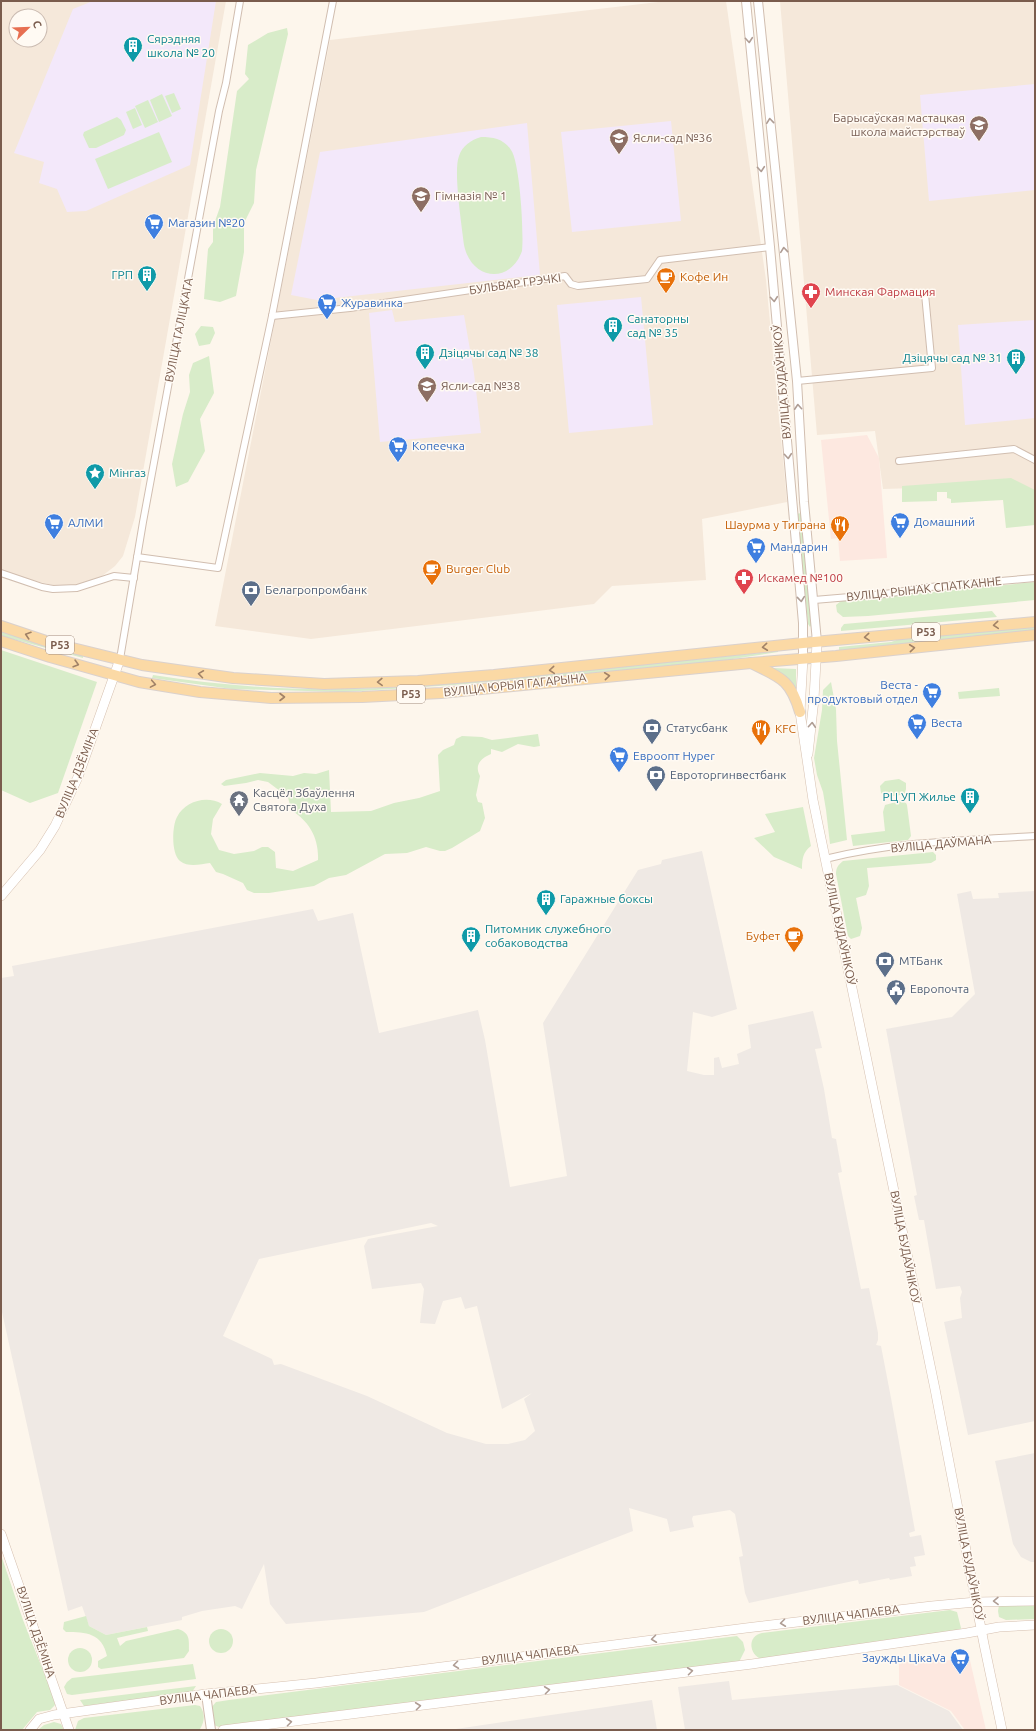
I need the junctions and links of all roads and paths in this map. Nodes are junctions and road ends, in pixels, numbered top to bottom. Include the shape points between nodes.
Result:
1 (240, 1) edge
2 (333, 1) edge
3 (746, 1) edge
4 (758, 1) edge
5 (777, 183) junction
6 (763, 184) junction
7 (770, 247) junction
8 (925, 294) dead end
9 (272, 316) junction
10 (797, 380) junction
11 (782, 382) junction
12 (1035, 460) edge
13 (899, 461) dead end
14 (804, 490) junction
15 (792, 493) junction
16 (137, 557) junction
17 (2, 573) edge
18 (134, 578) junction
19 (1035, 578) edge
20 (814, 600) junction
21 (1035, 622) edge
22 (1, 626) edge
23 (1035, 636) edge
24 (1, 641) edge
25 (817, 642) junction
26 (803, 643) junction
27 (817, 657) junction
28 (803, 658) junction
29 (120, 660) junction
30 (751, 663) junction
31 (115, 675) junction
32 (800, 712) junction
33 (807, 764) junction
34 (1035, 836) edge
35 (825, 859) junction
36 (1, 896) edge
37 (1, 1534) edge
38 (1035, 1601) edge
39 (976, 1602) junction
40 (1035, 1626) edge
41 (982, 1630) junction
42 (206, 1694) junction
43 (64, 1714) junction
44 (30, 1730) edge
45 (69, 1730) edge
46 (211, 1730) edge
47 (223, 1730) edge
48 (1002, 1730) edge

1 - 16 street, ВУЛІЦА ГАЛІЦКАГА
2 - 9 street
3 -> 6 street, ВУЛІЦА БУДАЎНІКОЎ
5 -> 4 street, ВУЛІЦА БУДАЎНІКОЎ
5 - 6 street
10 -> 5 street, ВУЛІЦА БУДАЎНІКОЎ
6 - 7 street, ВУЛІЦА БУДАЎНІКОЎ
7 - 9 street, БУЛЬВАР ГРЭЧКІ via 660,260 647,279 578,286 571,284 565,276 350,308
7 -> 11 street, ВУЛІЦА БУДАЎНІКОЎ
8 - 10 street via 932,368
9 - 16 street via 218,568
10 - 11 street
14 -> 10 street, ВУЛІЦА БУДАЎНІКОЎ
11 -> 15 street, ВУЛІЦА БУДАЎНІКОЎ
12 - 13 street via 1014,449
14 - 15 street
14 - 20 street, ВУЛІЦА БУДАЎНІКОЎ
15 -> 26 street, ВУЛІЦА БУДАЎНІКОЎ
16 - 18 street, ВУЛІЦА ГАЛІЦКАГА
17 - 18 street via 53,589 77,588 114,576
18 - 29 street, ВУЛІЦА ГАЛІЦКАГА
19 - 20 street, ВУЛІЦА РЫНАК СПАТКАННЕ
20 - 25 street, ВУЛІЦА БУДАЎНІКОЎ
21 -> 25 main road, ВУЛІЦА ЮРЫЯ ГАГАРЫНА / Р53
29 -> 22 main road, ВУЛІЦА ЮРЫЯ ГАГАРЫНА / Р53 via 52,643
27 -> 23 main road, ВУЛІЦА ЮРЫЯ ГАГАРЫНА / Р53
24 -> 31 main road, ВУЛІЦА ЮРЫЯ ГАГАРЫНА / Р53
25 - 26 main road, ВУЛІЦА ЮРЫЯ ГАГАРЫНА / Р53
25 - 27 main road, ВУЛІЦА БУДАЎНІКОЎ
26 - 28 street, ВУЛІЦА БУДАЎНІКОЎ
26 -> 29 main road, ВУЛІЦА ЮРЫЯ ГАГАРЫНА / Р53 via 510,674 370,683 305,683 234,678
27 - 28 main road, ВУЛІЦА ЮРЫЯ ГАГАРЫНА / Р53
33 -> 27 main road, ВУЛІЦА БУДАЎНІКОЎ
28 - 30 main road, ВУЛІЦА ЮРЫЯ ГАГАРЫНА / Р53
28 - 32 main road, ВУЛІЦА БУДАЎНІКОЎ
29 - 31 main road, ВУЛІЦА ДЗЁМІНА
31 -> 30 main road, ВУЛІЦА ЮРЫЯ ГАГАРЫНА / Р53 via 138,682 234,695 271,698 354,697 465,691
30 - 32 main road via 784,680 795,697
31 - 36 main road, ВУЛІЦА ДЗЁМІНА via 78,776 55,826 40,850
32 - 33 main road, ВУЛІЦА БУДАЎНІКОЎ
33 - 35 main road, ВУЛІЦА БУДАЎНІКОЎ
34 - 35 street, ВУЛІЦА ДАЎМАНА via 918,843
35 - 39 main road, ВУЛІЦА БУДАЎНІКОЎ via 935,1389
37 - 43 main road, ВУЛІЦА ДЗЁМІНА
38 -> 39 main road, ВУЛІЦА ЧАПАЕВА
39 - 41 main road, ВУЛІЦА БУДАЎНІКОЎ
39 -> 42 main road, ВУЛІЦА ЧАПАЕВА via 746,1628 316,1683
40 - 41 main road
47 -> 41 main road via 752,1664
41 - 48 main road, ВУЛІЦА БУДАЎНІКОЎ
42 - 43 main road, ВУЛІЦА ЧАПАЕВА
42 - 46 street
43 - 44 main road, ВУЛІЦА ЧАПАЕВА via 39,1719
43 - 45 main road, ВУЛІЦА ДЗЁМІНА

